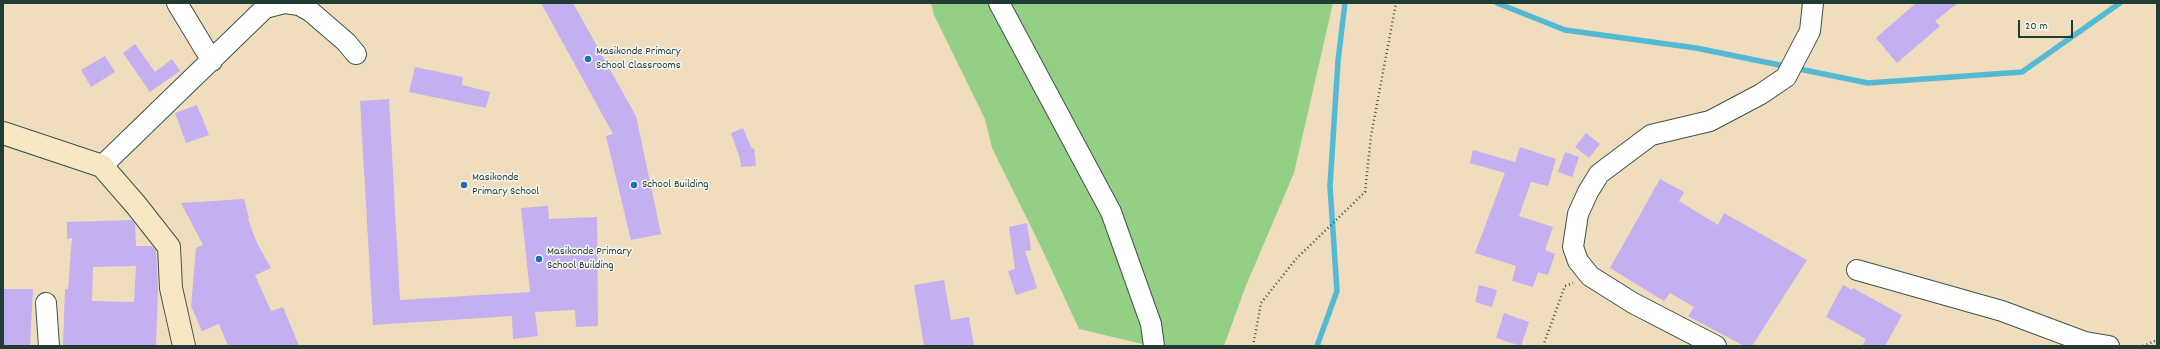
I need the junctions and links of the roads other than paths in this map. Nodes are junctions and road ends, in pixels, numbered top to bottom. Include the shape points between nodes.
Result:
1 (177, 3) edge
2 (284, 3) edge
3 (999, 3) edge
4 (1813, 3) edge
5 (356, 54) dead end
6 (212, 61) junction
7 (3, 133) edge
8 (102, 166) junction
9 (1857, 270) dead end
10 (46, 303) dead end
11 (50, 346) edge
12 (184, 346) edge
13 (1154, 346) edge
14 (1716, 346) edge
15 (2109, 346) edge

1 - 6 street
2 - 5 street via 299,5 310,11 329,26
2 - 6 street via 266,8
3 - 13 street via 1111,212 1151,324
4 - 14 street via 1810,31 1786,77 1761,94 1710,121 1651,135 1600,174 1578,214 1573,247 1590,276 1633,303
6 - 8 street
7 - 8 main road
8 - 12 main road via 169,247 171,288
9 - 15 street via 2002,311 2086,342
10 - 11 street

